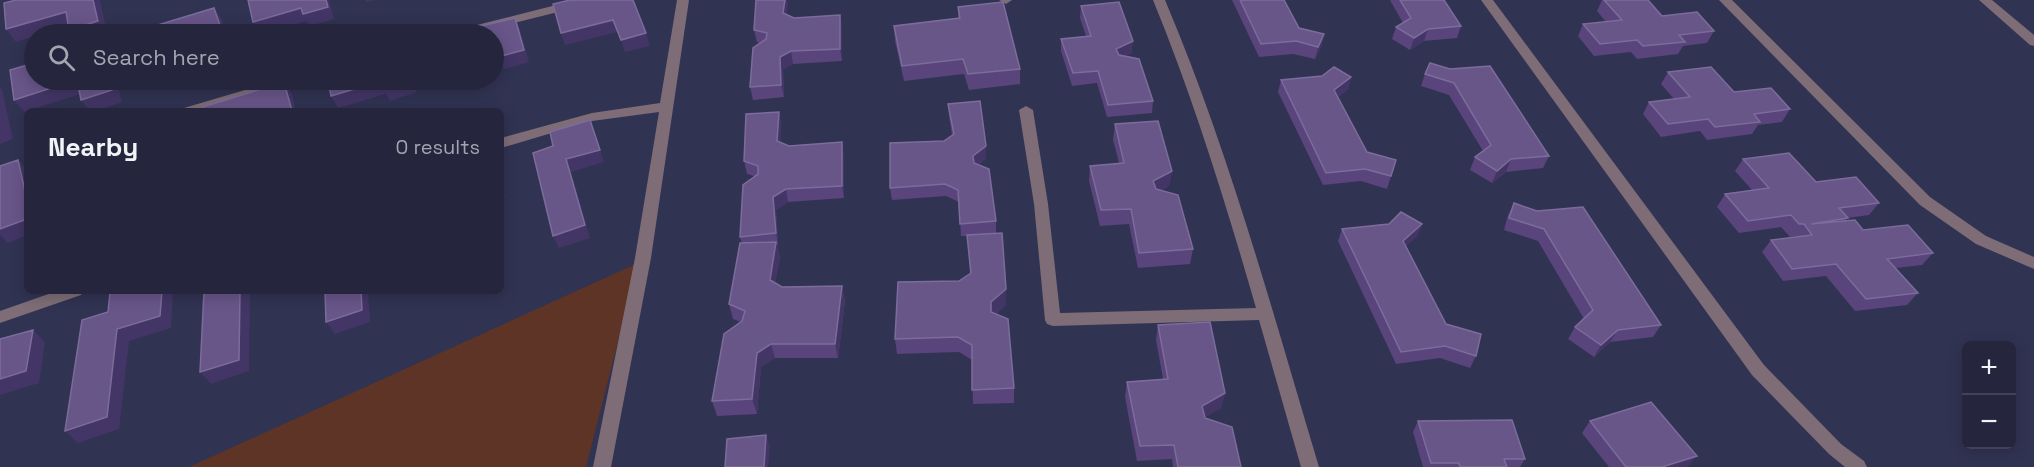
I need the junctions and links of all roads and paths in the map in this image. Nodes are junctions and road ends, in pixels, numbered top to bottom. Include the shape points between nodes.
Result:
1 (590, 0) edge
2 (683, 0) edge
3 (1159, 0) edge
4 (1487, 0) edge
5 (1725, 0) edge
6 (1985, 0) edge
7 (496, 24) edge
8 (2034, 42) edge
9 (259, 90) edge
10 (668, 106) junction
11 (199, 108) edge
12 (1026, 110) dead end
13 (504, 142) edge
14 (2034, 263) edge
15 (66, 294) edge
16 (1266, 314) junction
17 (0, 317) edge
18 (602, 467) edge
19 (1310, 467) edge
20 (1858, 467) edge

1 - 7 street
2 - 10 street
3 - 16 street via 1210,137
4 - 20 street via 1758,370 1835,449
5 - 14 street via 1926,201 1981,240
6 - 8 street
9 - 11 street
10 - 13 street via 592,117
10 - 18 street
12 - 16 street via 1053,320
15 - 17 street
16 - 19 street

